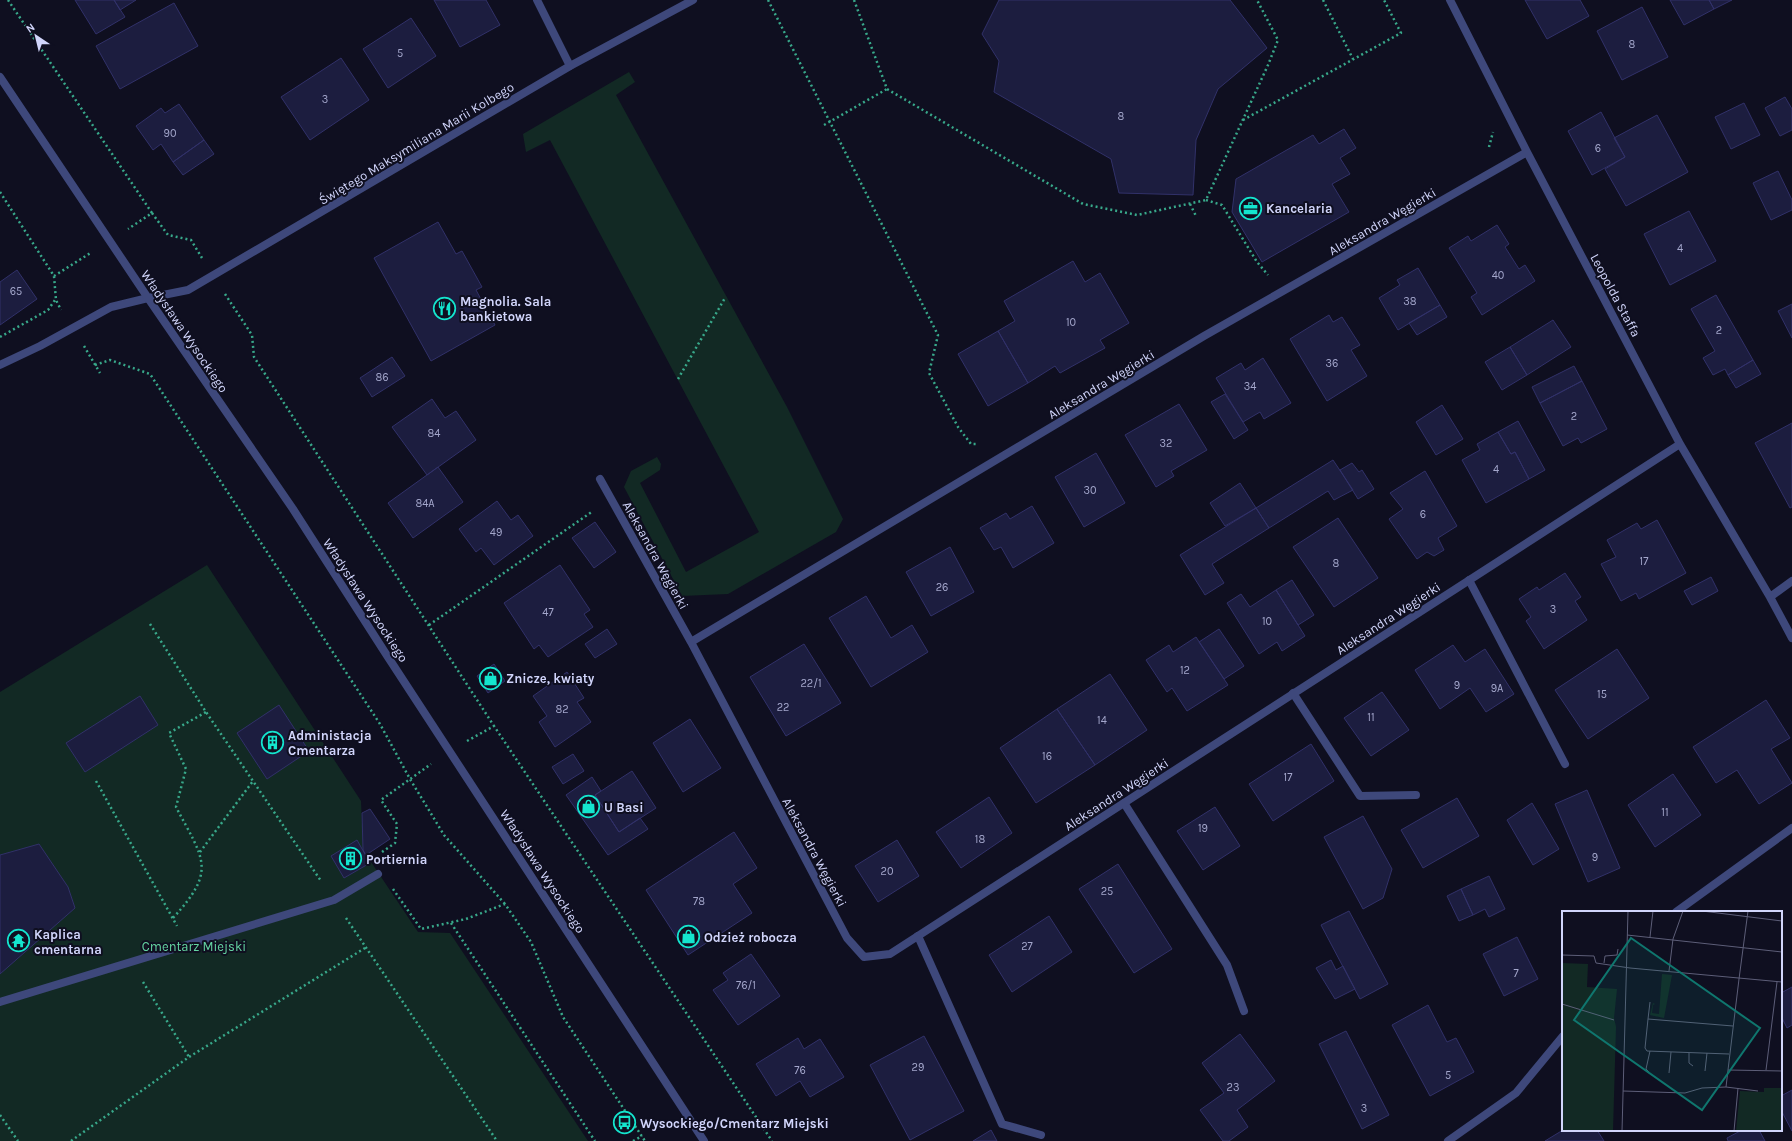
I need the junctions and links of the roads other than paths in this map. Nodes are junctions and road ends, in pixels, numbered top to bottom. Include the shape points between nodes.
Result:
1 (537, 0) edge
2 (693, 0) edge
3 (1450, 0) edge
4 (570, 66) junction
5 (0, 76) edge
6 (1527, 152) junction
7 (148, 298) junction
8 (0, 365) edge
9 (1680, 444) junction
10 (600, 479) dead end
11 (1469, 580) junction
12 (1792, 582) edge
13 (1770, 596) junction
14 (1792, 638) edge
15 (691, 642) junction
16 (1293, 694) junction
17 (1565, 764) dead end
18 (1416, 795) dead end
19 (1124, 803) junction
20 (1792, 828) edge
21 (378, 874) dead end
22 (1677, 911) edge
23 (918, 936) junction
24 (0, 1002) edge
25 (1244, 1011) dead end
26 (1562, 1037) edge
27 (1041, 1135) dead end
28 (704, 1141) edge
29 (1448, 1141) edge

1 - 4 street
2 - 4 street, Świętego Maksymiliana Marii Kolbego
3 - 6 street, Leopolda Staffa
4 - 7 street, Świętego Maksymiliana Marii Kolbego via 188,290
5 - 7 street, Władysława Wysockiego
6 - 9 street, Leopolda Staffa
6 - 15 street, Aleksandra Węgierki via 1204,336
7 - 8 street, Świętego Maksymiliana Marii Kolbego via 110,307
7 - 28 street, Władysława Wysockiego via 293,509
9 - 11 street, Aleksandra Węgierki
9 - 13 street, Leopolda Staffa
10 - 15 street, Aleksandra Węgierki
11 - 16 street, Aleksandra Węgierki
11 - 17 street
12 - 13 street
13 - 14 street, Leopolda Staffa
15 - 23 street, Aleksandra Węgierki via 847,938 864,957 890,954
16 - 18 street via 1360,796
16 - 19 street, Aleksandra Węgierki
19 - 23 street, Aleksandra Węgierki
19 - 25 street via 1227,965
20 - 22 street
21 - 24 street via 334,900
23 - 27 street via 1002,1124
26 - 29 street via 1516,1093

